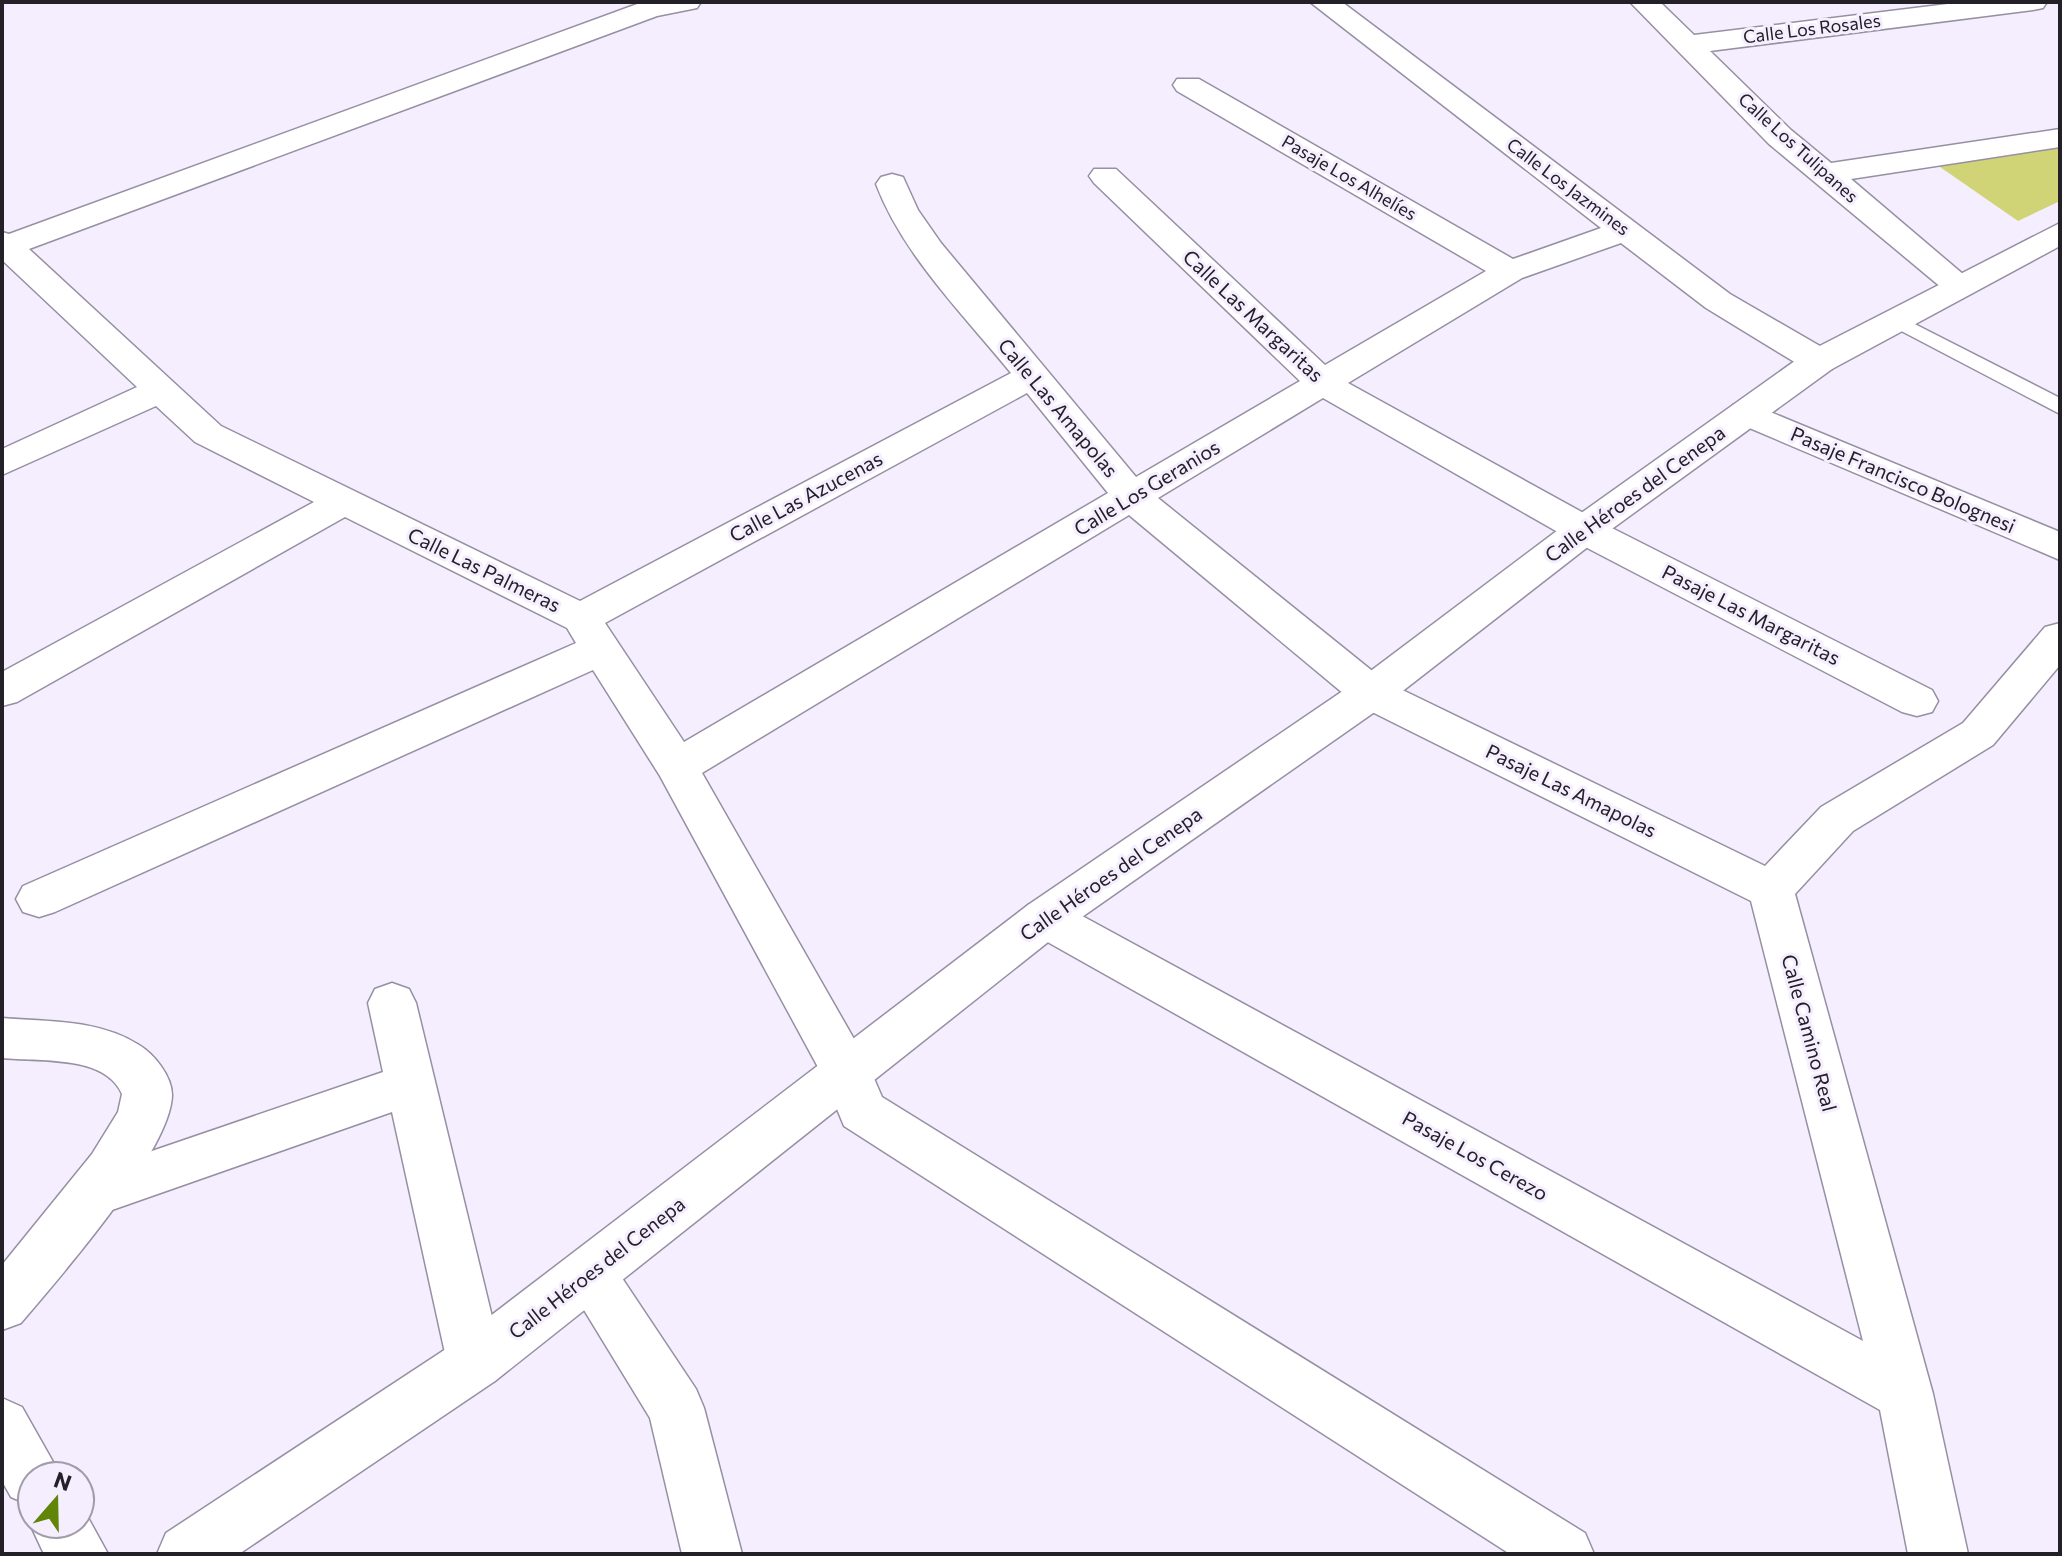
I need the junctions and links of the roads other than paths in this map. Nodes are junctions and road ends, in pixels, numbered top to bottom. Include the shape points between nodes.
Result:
1 (687, 2) edge
2 (1324, 2) edge
3 (1644, 2) edge
4 (2033, 2) edge
5 (2052, 2) edge
6 (2060, 8) edge
7 (1687, 45) junction
8 (1188, 85) dead end
9 (2060, 138) edge
10 (1824, 174) junction
11 (1105, 176) dead end
12 (892, 184) dead end
13 (1626, 230) junction
14 (2054, 242) edge
15 (4, 246) edge
16 (1510, 271) junction
17 (1960, 286) junction
18 (1895, 320) junction
19 (1819, 361) junction
20 (1030, 377) junction
21 (1324, 384) junction
22 (161, 390) junction
23 (2060, 407) edge
24 (1746, 413) junction
25 (2, 463) edge
26 (1132, 497) junction
27 (345, 501) junction
28 (1584, 530) junction
29 (2060, 547) edge
30 (591, 633) junction
31 (2060, 637) edge
32 (2, 691) edge
33 (1371, 693) junction
34 (1917, 701) dead end
35 (677, 767) junction
36 (1771, 890) junction
37 (39, 899) dead end
38 (1045, 918) junction
39 (392, 1003) dead end
40 (2, 1038) edge
41 (848, 1075) junction
42 (410, 1084) junction
43 (92, 1194) junction
44 (589, 1274) junction
45 (2, 1305) edge
46 (475, 1362) junction
47 (1905, 1394) junction
48 (2, 1426) edge
49 (22, 1460) edge
50 (187, 1554) edge
51 (712, 1554) edge
52 (1564, 1554) edge
53 (1938, 1554) edge

1 - 15 street via 650,9
2 - 13 street, Calle Los Jazmines
3 - 7 street, Calle Los Tulipanes
4 - 7 street, Calle Los Rosales
5 - 6 street
7 - 10 street, Calle Los Tulipanes
8 - 16 street, Pasaje Los Alhelíes
9 - 10 street
10 - 17 street, Calle Los Tulipanes
11 - 21 street, Calle Las Margaritas
12 - 20 street, Calle Las Amapolas via 929,250
13 - 16 street, Calle Los Geranios
13 - 19 street, Calle Los Jazmines via 1718,301
14 - 17 street, Calle Héroes del Cenepa
15 - 22 street, Calle Las Palmeras
16 - 21 street, Calle Los Geranios
17 - 18 street, Calle Héroes del Cenepa
18 - 19 street, Calle Héroes del Cenepa
18 - 23 lane
19 - 24 street, Calle Héroes del Cenepa
20 - 26 street, Calle Las Amapolas
20 - 30 street, Calle Las Azucenas
21 - 26 street, Calle Los Geranios
21 - 28 street, Calle Las Margaritas
22 - 25 street
22 - 27 street, Calle Las Palmeras via 208,434
24 - 28 street, Calle Héroes del Cenepa
24 - 29 street, Pasaje Francisco Bolognesi
26 - 33 street, Calle Las Amapolas
26 - 35 street, Calle Los Geranios
27 - 30 street, Calle Las Palmeras
27 - 32 street
28 - 33 street, Calle Héroes del Cenepa
28 - 34 street, Pasaje Las Margaritas
30 - 35 street
30 - 37 street, Calle Las Azucenas
31 - 36 street via 1978,734 1837,819
33 - 36 street, Pasaje Las Amapolas
33 - 38 street, Calle Héroes del Cenepa
35 - 41 street
36 - 47 street, Calle Camino Real
38 - 41 street, Calle Héroes del Cenepa
38 - 47 street, Pasaje Los Cerezo
39 - 42 street
40 - 43 street via 94,1049 117,1057 143,1079 148,1095 138,1127
41 - 44 street, Calle Héroes del Cenepa
41 - 52 street via 862,1111
42 - 43 street
42 - 46 street
43 - 45 street
44 - 46 street, Calle Héroes del Cenepa
44 - 51 street via 676,1408
46 - 50 street, Calle Héroes del Cenepa
47 - 53 street, Calle Camino Real
48 - 49 street

